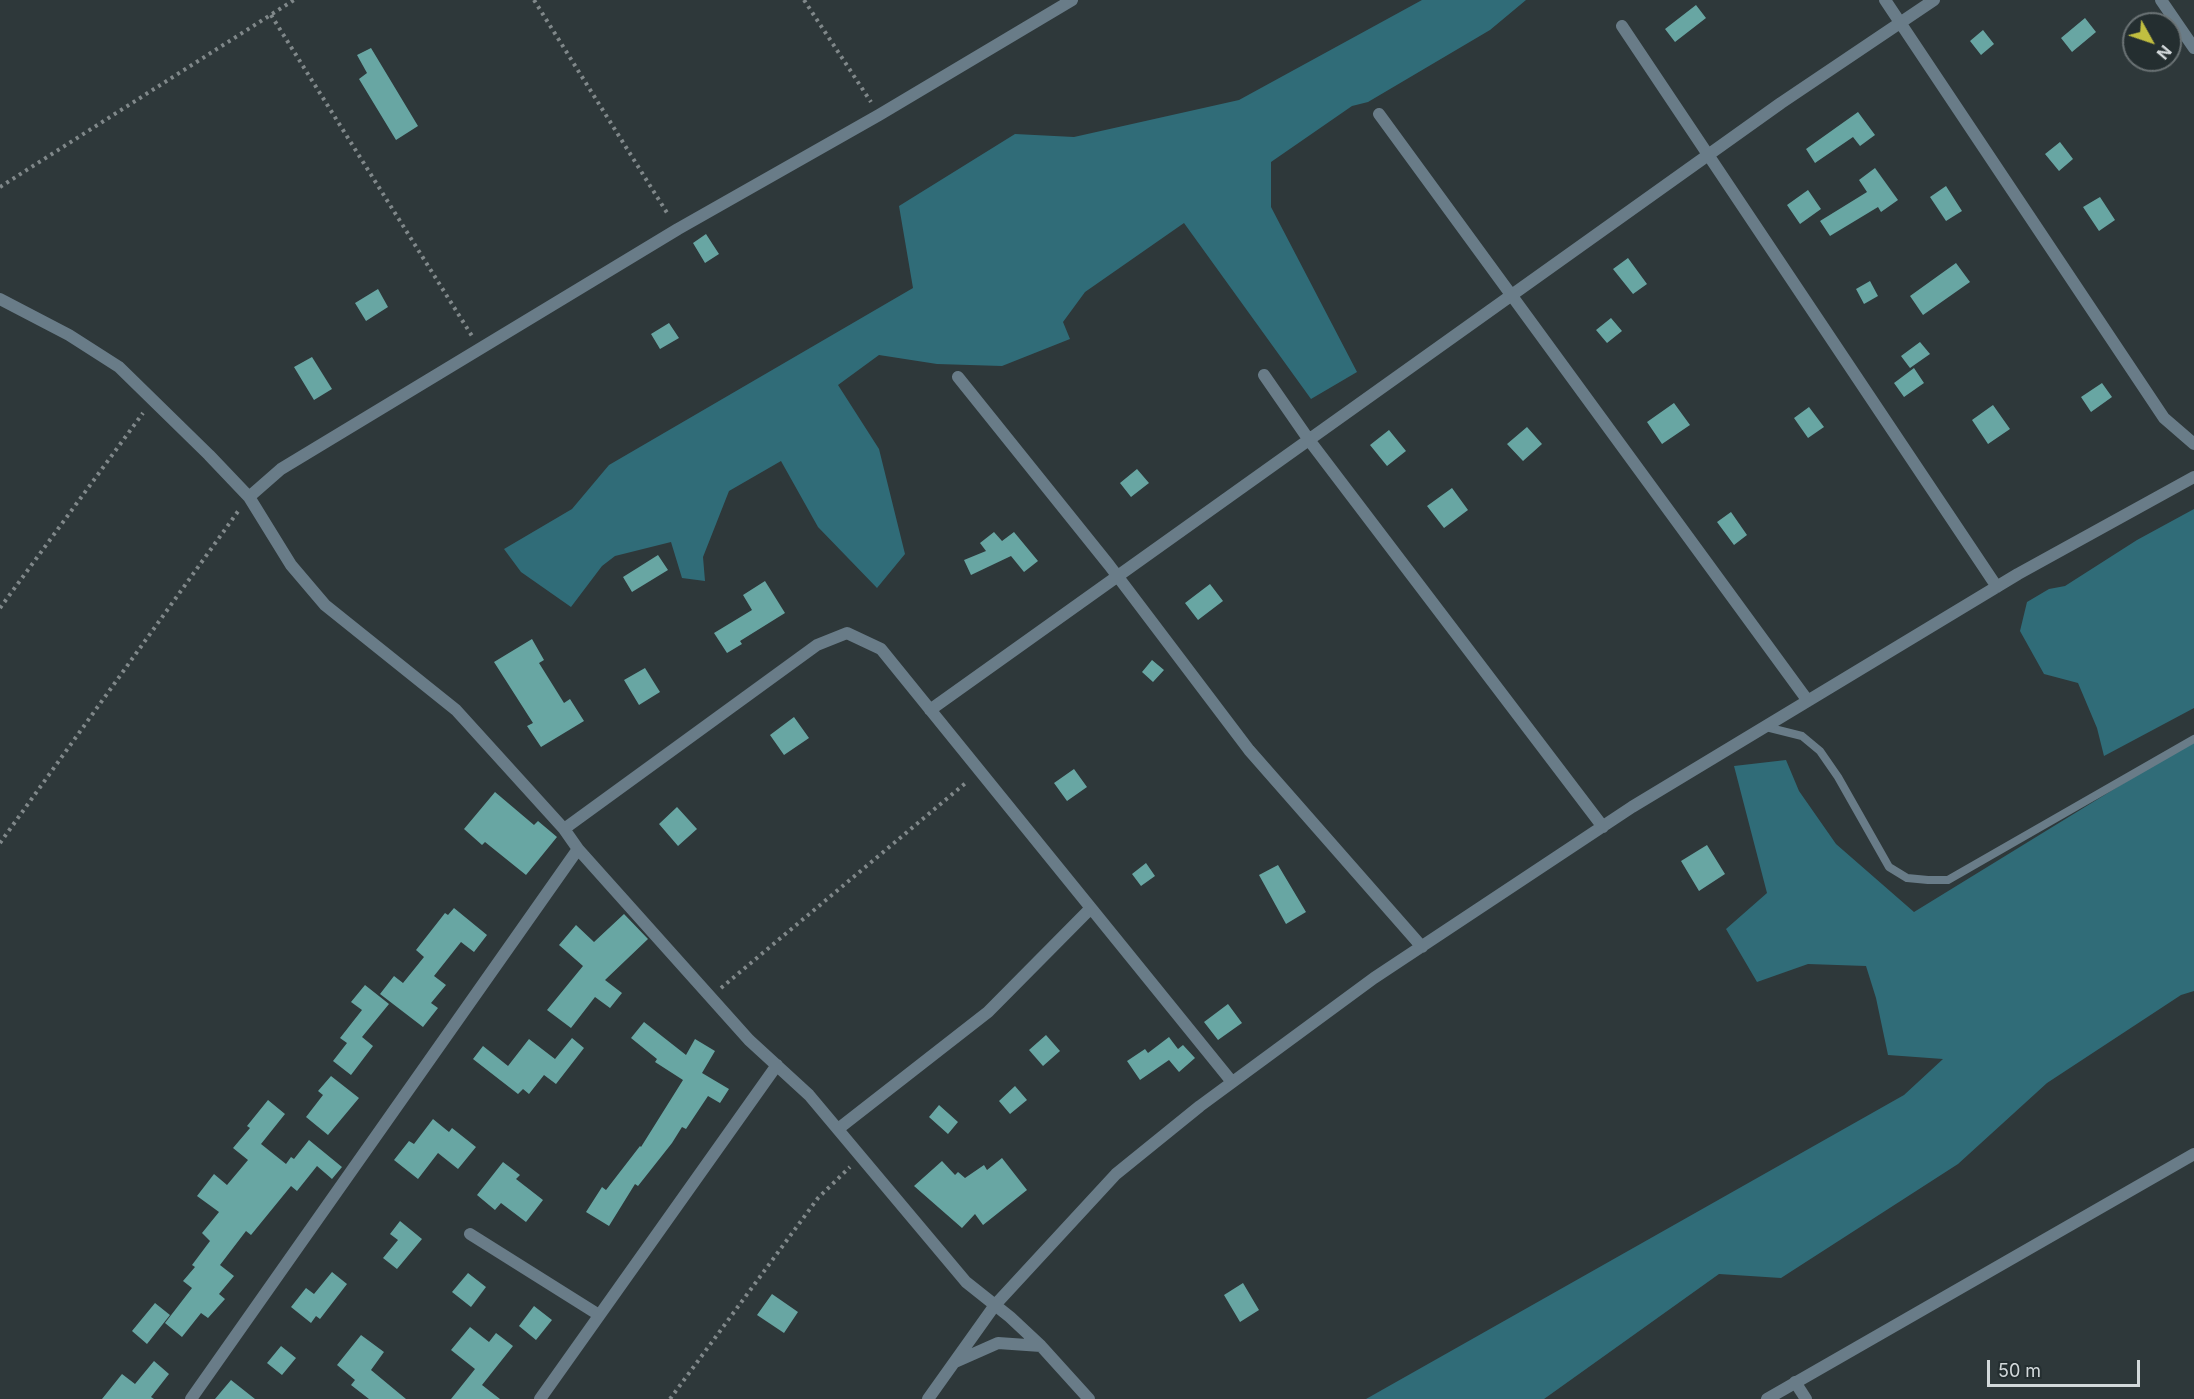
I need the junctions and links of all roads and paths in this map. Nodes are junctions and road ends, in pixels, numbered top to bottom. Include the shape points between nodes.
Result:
1 (294, 0) edge
2 (534, 0) edge
3 (804, 0) edge
4 (1072, 0) edge
5 (1885, 0) edge
6 (1934, 0) edge
7 (2161, 0) edge
8 (271, 15) junction
9 (1900, 23) junction
10 (1622, 26) dead end
11 (2194, 48) edge
12 (1379, 114) dead end
13 (879, 115) junction
14 (1708, 155) junction
15 (0, 187) edge
16 (678, 229) junction
17 (1510, 296) junction
18 (0, 299) edge
19 (480, 349) junction
20 (1264, 375) dead end
21 (958, 377) dead end
22 (152, 400) junction
23 (1309, 440) junction
24 (2194, 444) edge
25 (2194, 477) edge
26 (249, 497) junction
27 (1118, 576) junction
28 (1997, 587) junction
29 (0, 609) edge
30 (1808, 701) junction
31 (930, 710) junction
32 (1766, 727) junction
33 (2194, 739) edge
34 (980, 772) junction
35 (1603, 827) junction
36 (564, 829) junction
37 (0, 843) edge
38 (578, 849) junction
39 (1091, 908) junction
40 (1422, 947) junction
41 (711, 996) junction
42 (777, 1065) junction
43 (1232, 1082) junction
44 (838, 1129) junction
45 (2194, 1154) edge
46 (861, 1156) junction
47 (470, 1234) dead end
48 (995, 1305) junction
49 (599, 1315) junction
50 (1041, 1346) junction
51 (954, 1362) junction
52 (1796, 1382) junction
53 (191, 1399) edge
54 (540, 1399) edge
55 (670, 1399) edge
56 (928, 1399) edge
57 (1089, 1399) edge
58 (1767, 1399) edge
59 (1806, 1399) edge

1 - 8 path
2 - 16 path
3 - 13 path
4 - 13 street
5 - 9 street
6 - 9 street
7 - 11 street
8 - 15 path
8 - 19 path
9 - 14 street
9 - 24 street via 2164,418
10 - 14 street
12 - 17 street
13 - 16 street
14 - 17 street
14 - 28 street
16 - 19 street
17 - 23 street
17 - 30 street
18 - 22 street via 119,367
19 - 26 street via 281,469
20 - 23 street
21 - 27 street
22 - 26 street
22 - 29 path
23 - 27 street
23 - 35 street
25 - 28 street
26 - 36 street via 291,565 325,605 456,710
26 - 37 path
27 - 31 street
27 - 40 street via 1249,750
28 - 30 street
30 - 32 street
31 - 34 street
31 - 36 street via 881,649 847,633 817,645
32 - 33 lane via 1802,736 1820,751 1889,867 1907,878 1928,880 1948,880
32 - 35 street
34 - 39 street
34 - 41 path
35 - 40 street
36 - 38 street
38 - 41 street
38 - 53 street
39 - 43 street
39 - 44 street via 988,1012
40 - 43 street
41 - 42 street
42 - 44 street
42 - 49 street
43 - 48 street via 1116,1174
44 - 46 street
45 - 52 street
46 - 48 street via 966,1282
46 - 55 path via 818,1198
47 - 49 street
48 - 50 street
48 - 51 street
49 - 54 street
50 - 51 street via 998,1343
50 - 57 street
51 - 56 street
52 - 58 street
52 - 59 street

